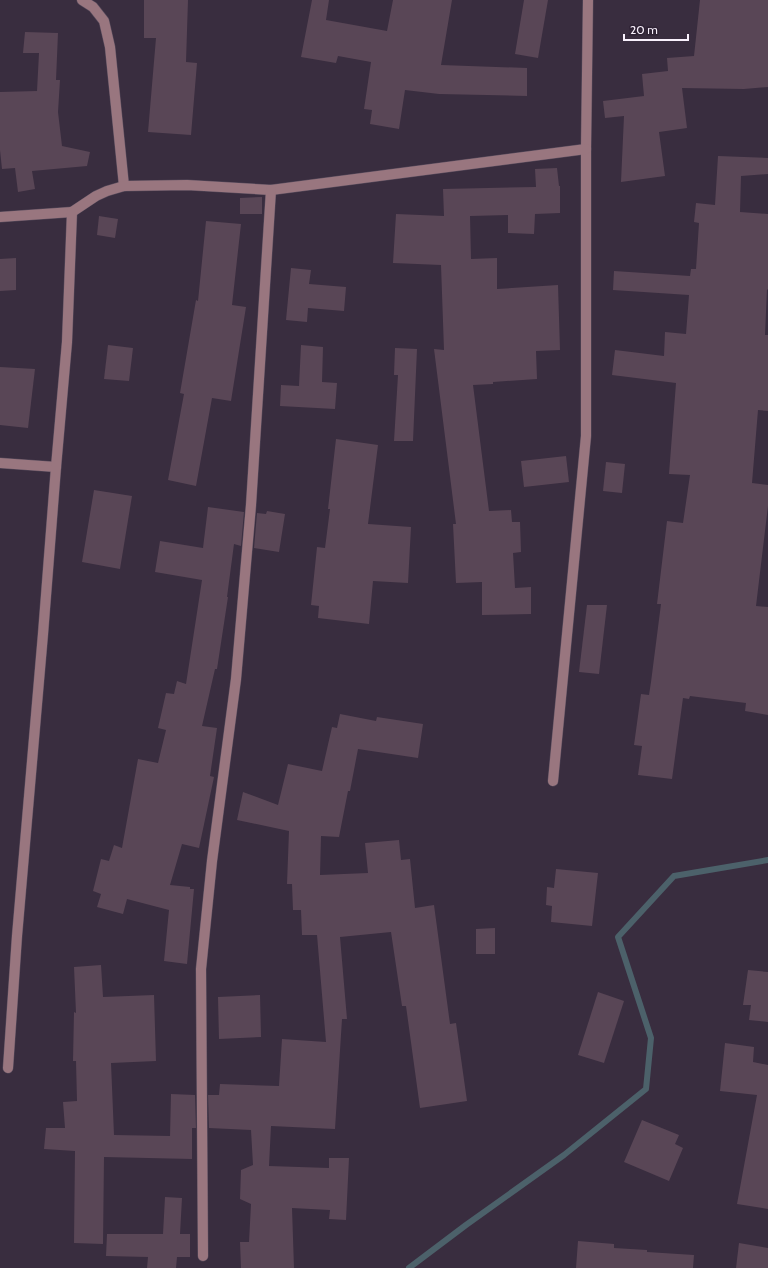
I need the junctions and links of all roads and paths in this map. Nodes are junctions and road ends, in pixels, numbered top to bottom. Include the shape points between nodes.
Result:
1 (82, 0) edge
2 (588, 0) edge
3 (586, 148) junction
4 (124, 186) junction
5 (271, 190) junction
6 (72, 212) junction
7 (0, 217) edge
8 (0, 463) edge
9 (56, 467) junction
10 (552, 781) dead end
11 (8, 1068) dead end
12 (203, 1256) dead end

1 - 4 street via 93,6 104,21 110,47
2 - 3 street
3 - 5 street
3 - 10 street via 586,436
4 - 5 street via 187,185
4 - 6 street via 96,196
5 - 12 street via 251,505 236,679 212,861 201,969
6 - 7 street
6 - 9 street via 67,342
8 - 9 street
9 - 11 street

